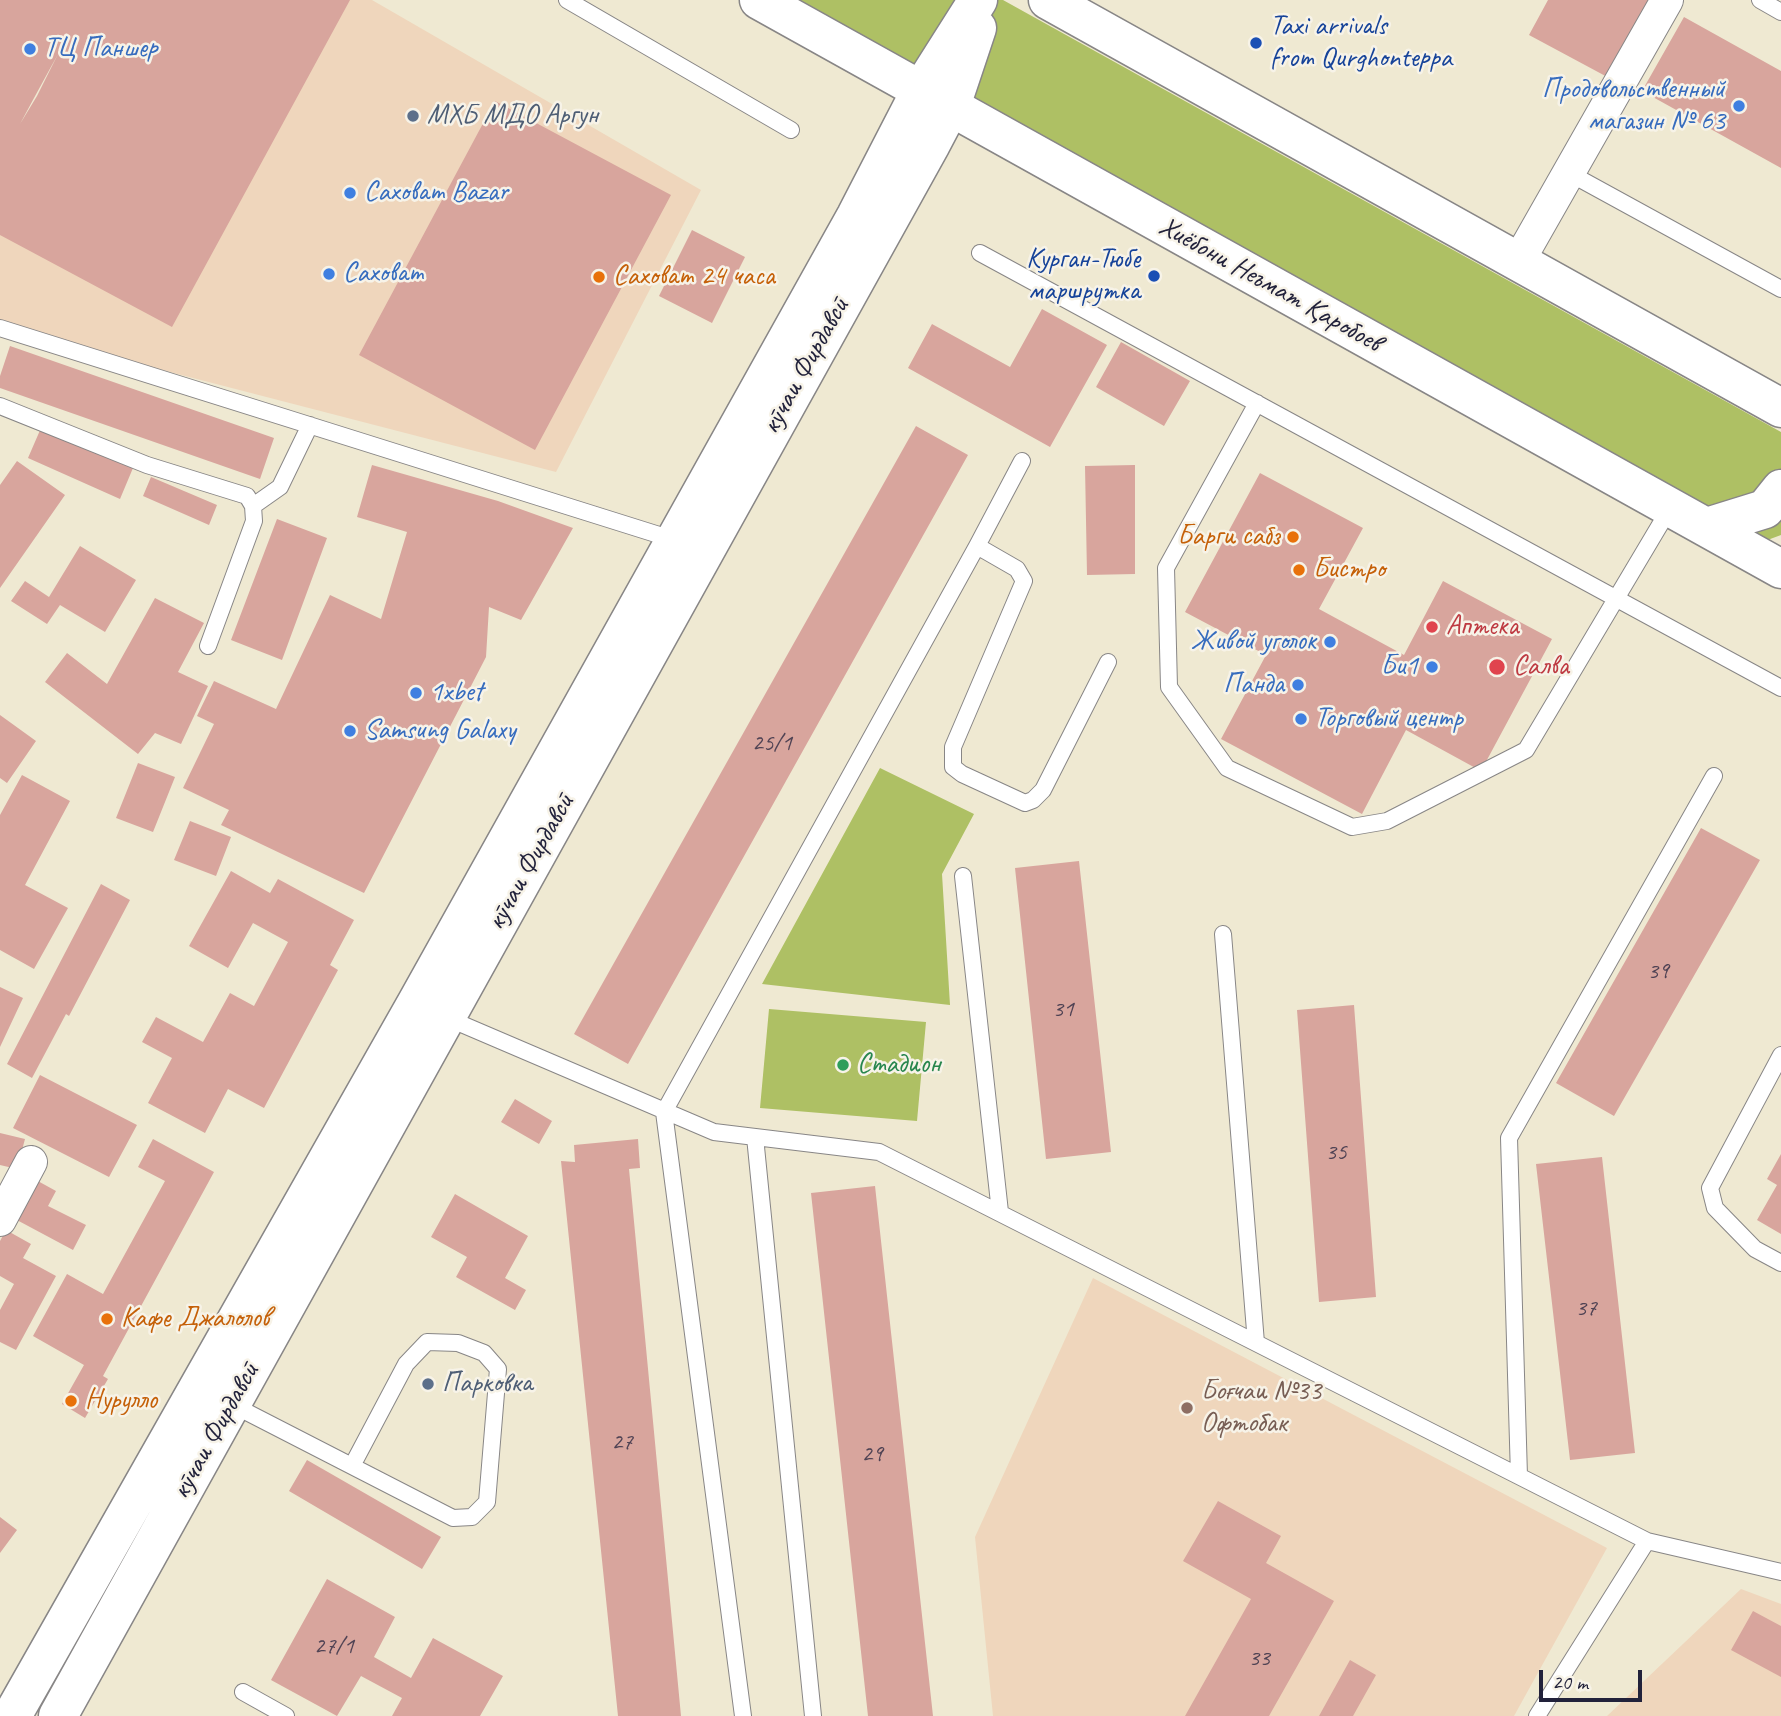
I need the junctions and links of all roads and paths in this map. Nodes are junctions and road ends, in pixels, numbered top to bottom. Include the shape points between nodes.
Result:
1 (568, 0) edge
2 (759, 0) edge
3 (978, 0) edge
4 (987, 0) edge
5 (1048, 0) edge
6 (1667, 0) edge
7 (1760, 0) edge
8 (1781, 12) edge
9 (936, 98) junction
10 (791, 130) dead end
11 (1569, 173) junction
12 (980, 253) dead end
13 (1518, 262) junction
14 (1781, 289) edge
15 (0, 328) edge
16 (1257, 403) junction
17 (0, 406) edge
18 (1781, 408) edge
19 (310, 425) junction
20 (1022, 461) dead end
21 (1781, 489) edge
22 (253, 506) junction
23 (1670, 508) junction
24 (1707, 527) junction
25 (676, 540) junction
26 (978, 546) junction
27 (1781, 569) edge
28 (1617, 598) junction
29 (208, 646) dead end
30 (1108, 662) dead end
31 (1781, 688) edge
32 (1714, 776) dead end
33 (963, 876) dead end
34 (1223, 934) dead end
35 (431, 1010) junction
36 (1781, 1055) edge
37 (664, 1112) junction
38 (755, 1138) junction
39 (31, 1162) dead end
40 (1000, 1212) junction
41 (0, 1220) edge
42 (1781, 1263) edge
43 (1256, 1343) junction
44 (231, 1404) junction
45 (352, 1466) junction
46 (1519, 1476) junction
47 (1647, 1541) junction
48 (1781, 1572) edge
49 (243, 1692) dead end
50 (10, 1704) edge
51 (58, 1716) edge
52 (286, 1716) edge
53 (743, 1716) edge
54 (813, 1716) edge
55 (1536, 1716) edge

1 - 10 lane
2 - 9 main road, Хиёбони Неъмат Қаробоев
3 - 9 main road
4 - 9 main road, кӯчаи Фирдавсӣ
5 - 13 main road
6 - 11 street
7 - 8 lane
9 - 23 main road, Хиёбони Неъмат Қаробоев
9 - 25 main road, кӯчаи Фирдавсӣ via 856,216
9 - 35 main road, кӯчаи Фирдавсӣ
11 - 13 street
11 - 14 lane
12 - 16 lane
13 - 18 main road
15 - 19 lane
16 - 28 lane
16 - 28 lane via 1166,568 1169,687 1227,768 1352,827 1387,821 1526,750
17 - 22 lane via 147,465 247,496
19 - 22 lane via 280,488
19 - 25 lane
20 - 26 lane
21 - 24 main road via 1765,509
22 - 29 lane via 254,521
23 - 24 main road, Хиёбони Неъмат Қаробоев
23 - 28 lane
24 - 27 main road, Хиёбони Неъмат Қаробоев
25 - 35 main road, кӯчаи Фирдавсӣ
26 - 30 lane via 1017,569 1024,581 953,747 953,767 1024,803 1033,800 1043,790
26 - 37 lane
28 - 31 lane
32 - 46 lane via 1509,1138
33 - 40 lane
34 - 43 lane
35 - 37 lane
35 - 44 main road, кӯчаи Фирдавсӣ
35 - 50 main road, кӯчаи Фирдавсӣ
36 - 42 lane via 1710,1188 1715,1208 1755,1249
37 - 38 lane via 714,1132
37 - 53 lane
38 - 40 lane via 879,1153
38 - 54 lane
39 - 41 street
40 - 43 lane
43 - 46 lane
44 - 45 lane
44 - 51 main road, кӯчаи Фирдавсӣ
45 - 45 lane via 453,1518 472,1517 486,1502 498,1369 484,1353 458,1343 426,1342 406,1364
46 - 47 lane
47 - 48 lane
47 - 55 lane
49 - 52 lane

